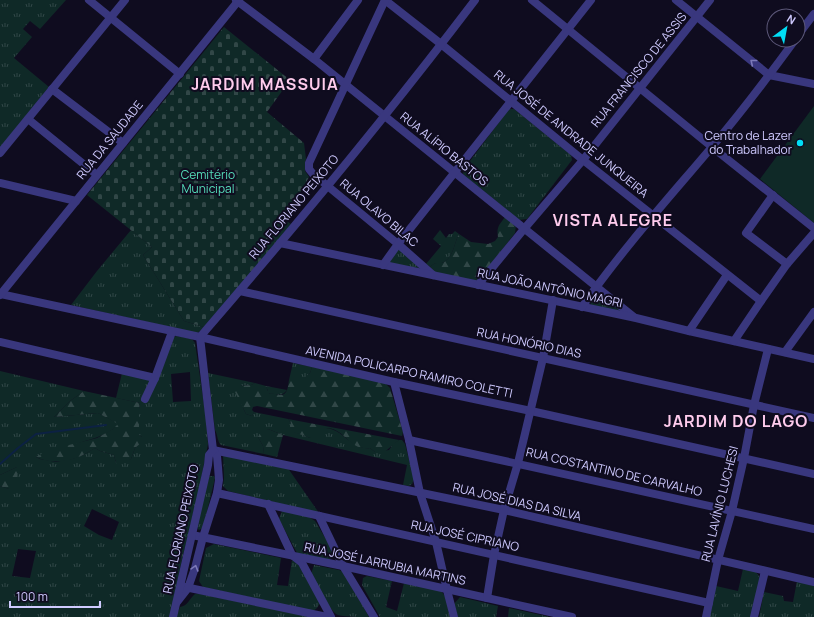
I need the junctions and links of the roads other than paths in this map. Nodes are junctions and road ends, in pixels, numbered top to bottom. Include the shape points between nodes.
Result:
1 (89, 0) edge
2 (125, 0) edge
3 (358, 0) edge
4 (385, 0) edge
5 (475, 0) edge
6 (532, 0) edge
7 (591, 0) edge
8 (676, 0) edge
9 (710, 0) edge
10 (238, 1) edge
11 (814, 14) edge
12 (697, 17) junction
13 (111, 18) junction
14 (806, 24) edge
15 (567, 30) junction
16 (441, 44) junction
17 (788, 48) edge
18 (314, 59) junction
19 (180, 74) junction
20 (769, 75) junction
21 (814, 84) edge
22 (345, 85) junction
23 (640, 88) junction
24 (52, 89) junction
25 (511, 102) junction
26 (384, 116) junction
27 (28, 119) junction
28 (123, 143) junction
29 (712, 147) junction
30 (0, 153) edge
31 (582, 160) junction
32 (455, 172) junction
33 (97, 175) junction
34 (0, 183) edge
35 (327, 186) junction
36 (773, 195) junction
37 (76, 201) junction
38 (653, 215) junction
39 (814, 228) edge
40 (524, 229) junction
41 (814, 234) edge
42 (280, 243) junction
43 (398, 244) junction
44 (787, 264) junction
45 (383, 265) junction
46 (727, 274) junction
47 (434, 275) junction
48 (478, 285) junction
49 (596, 286) junction
50 (240, 291) junction
51 (0, 294) edge
52 (553, 300) junction
53 (761, 301) junction
54 (582, 307) junction
55 (814, 312) edge
56 (636, 318) junction
57 (689, 331) junction
58 (172, 332) junction
59 (200, 337) junction
60 (734, 341) junction
61 (0, 342) edge
62 (768, 349) junction
63 (785, 352) junction
64 (543, 358) junction
65 (814, 359) edge
66 (155, 378) junction
67 (394, 382) junction
68 (145, 399) dead end
69 (754, 405) junction
70 (531, 411) junction
71 (814, 418) edge
72 (409, 440) junction
73 (213, 450) junction
74 (744, 458) junction
75 (518, 463) junction
76 (814, 474) edge
77 (217, 493) junction
78 (420, 493) junction
79 (268, 504) junction
80 (504, 510) junction
81 (732, 511) junction
82 (319, 516) junction
83 (814, 529) edge
84 (192, 535) junction
85 (203, 537) junction
86 (436, 542) junction
87 (292, 555) junction
88 (494, 555) junction
89 (718, 560) junction
90 (343, 566) junction
91 (765, 571) junction
92 (814, 582) edge
93 (184, 587) junction
94 (447, 590) junction
95 (487, 598) junction
96 (709, 603) junction
97 (173, 617) edge
98 (327, 617) edge
99 (331, 617) edge
100 (374, 617) edge
101 (454, 617) edge
102 (572, 617) edge
103 (706, 617) edge
104 (754, 617) edge

1 - 13 street
2 - 13 street
3 - 18 street
4 - 16 street, RUA JOSÉ DE ANDRADE JUNQUEIRA
4 - 22 street
5 - 16 street, RUA FLORIANO PEIXOTO
6 - 15 street
7 - 15 street
8 - 12 street
9 - 12 street, RUA FRANCISCO DE ASSIS
10 - 18 street, RUA ALÍPIO BASTOS
10 - 19 street, RUA DA SAUDADE
11 - 14 street
20 -> 12 street
12 - 23 street, RUA FRANCISCO DE ASSIS
13 - 19 street
13 - 24 street
15 - 23 street
15 - 25 street
16 - 25 street, RUA JOSÉ DE ANDRADE JUNQUEIRA
16 - 26 street, RUA FLORIANO PEIXOTO
17 - 20 street
18 - 22 street, RUA ALÍPIO BASTOS
19 - 28 street, RUA DA SAUDADE
20 - 21 street
20 - 29 street
22 - 26 street, RUA ALÍPIO BASTOS
22 - 35 street, RUA OLAVO BILAC via 310,162 309,169
23 - 29 street
23 - 31 street, RUA FRANCISCO DE ASSIS
24 - 27 street
24 - 28 street
25 - 31 street, RUA JOSÉ DE ANDRADE JUNQUEIRA
25 - 32 street
26 - 32 street, RUA ALÍPIO BASTOS
26 - 35 street, RUA FLORIANO PEIXOTO
27 - 30 street
27 - 33 street
28 - 33 street, RUA DA SAUDADE
29 - 36 street
29 - 38 street
31 - 38 street, RUA JOSÉ DE ANDRADE JUNQUEIRA
31 - 40 street, RUA FRANCISCO DE ASSIS
32 - 40 street, RUA ALÍPIO BASTOS
32 - 43 street
33 - 37 street, RUA DA SAUDADE
34 - 37 street
35 - 42 street, RUA FLORIANO PEIXOTO
35 - 43 street, RUA OLAVO BILAC
36 - 39 street
36 - 44 street via 746,233
37 - 51 street, RUA DA SAUDADE
38 - 46 street, RUA JOSÉ DE ANDRADE JUNQUEIRA
38 - 49 street
40 - 48 street, RUA FRANCISCO DE ASSIS
40 - 49 street, RUA ALÍPIO BASTOS
41 - 44 street
42 - 45 street, RUA JOÃO ANTÔNIO MAGRI
42 - 50 street, RUA FLORIANO PEIXOTO
43 - 45 street
43 - 47 street, RUA OLAVO BILAC
44 - 53 street
45 - 47 street, RUA JOÃO ANTÔNIO MAGRI
46 - 53 street, RUA JOSÉ DE ANDRADE JUNQUEIRA
46 - 57 street
47 - 48 street, RUA JOÃO ANTÔNIO MAGRI
48 - 52 street, RUA JOÃO ANTÔNIO MAGRI
49 - 54 street
49 - 56 street, RUA ALÍPIO BASTOS
50 - 59 street, RUA FLORIANO PEIXOTO
50 - 64 street, RUA HONÓRIO DIAS
51 - 58 street, AVENIDA POLICARPO RAMIRO COLETTI
52 - 54 street, RUA JOÃO ANTÔNIO MAGRI
52 - 64 street
53 - 60 street
54 - 56 street, RUA JOÃO ANTÔNIO MAGRI
55 - 63 street
56 - 57 street, RUA JOÃO ANTÔNIO MAGRI
57 - 60 street, RUA JOÃO ANTÔNIO MAGRI
58 - 59 street, AVENIDA POLICARPO RAMIRO COLETTI
58 - 66 street
59 - 67 street, AVENIDA POLICARPO RAMIRO COLETTI
59 - 73 street, RUA FLORIANO PEIXOTO
60 - 62 street, RUA JOÃO ANTÔNIO MAGRI
61 - 66 street
62 - 63 street, RUA JOÃO ANTÔNIO MAGRI
62 - 69 street, RUA LAVÍNIO LUCHESI
63 - 65 street, RUA JOÃO ANTÔNIO MAGRI
64 - 69 street, RUA HONÓRIO DIAS
64 - 70 street
66 - 68 street
67 - 70 street, AVENIDA POLICARPO RAMIRO COLETTI
67 - 72 street
69 - 71 street, RUA HONÓRIO DIAS
69 - 74 street, RUA LAVÍNIO LUCHESI
70 - 74 street, AVENIDA POLICARPO RAMIRO COLETTI
70 - 75 street
72 - 75 street, RUA COSTANTINO DE CARVALHO
72 - 78 street
73 - 77 street, RUA FLORIANO PEIXOTO via 217,456
73 - 78 street, RUA JOSÉ DIAS DA SILVA
73 - 84 street, RUA FLORIANO PEIXOTO via 209,455
74 - 76 street, AVENIDA POLICARPO RAMIRO COLETTI
74 - 81 street, RUA LAVÍNIO LUCHESI
75 - 80 street
75 - 81 street, RUA COSTANTINO DE CARVALHO
77 - 79 street, RUA JOSÉ CIPRIANO
77 - 85 street, RUA FLORIANO PEIXOTO
78 - 80 street, RUA JOSÉ DIAS DA SILVA
78 - 86 street
79 - 82 street, RUA JOSÉ CIPRIANO
79 - 87 street
80 - 88 street
80 - 89 street, RUA JOSÉ DIAS DA SILVA
81 - 83 street, RUA COSTANTINO DE CARVALHO
81 - 89 street, RUA LAVÍNIO LUCHESI
82 - 86 street, RUA JOSÉ CIPRIANO
82 - 90 street
84 - 85 street, RUA JOSÉ LARRUBIA MARTINS
84 - 93 street, RUA FLORIANO PEIXOTO
85 - 87 street, RUA JOSÉ LARRUBIA MARTINS
93 -> 85 street, RUA FLORIANO PEIXOTO via 195,568
86 - 88 street, RUA JOSÉ CIPRIANO
86 - 94 street
87 - 90 street, RUA JOSÉ LARRUBIA MARTINS
87 - 99 street via 302,563
88 - 95 street
88 - 96 street, RUA JOSÉ CIPRIANO
89 - 91 street, RUA JOSÉ DIAS DA SILVA
89 - 96 street, RUA LAVÍNIO LUCHESI
90 - 94 street, RUA JOSÉ LARRUBIA MARTINS
90 - 100 street
91 - 92 street, RUA JOSÉ DIAS DA SILVA
91 - 104 street
93 - 97 street, RUA FLORIANO PEIXOTO
93 - 98 street
94 - 95 street, RUA JOSÉ LARRUBIA MARTINS
94 - 101 street
95 - 102 street, RUA JOSÉ LARRUBIA MARTINS
96 - 103 street, RUA LAVÍNIO LUCHESI

